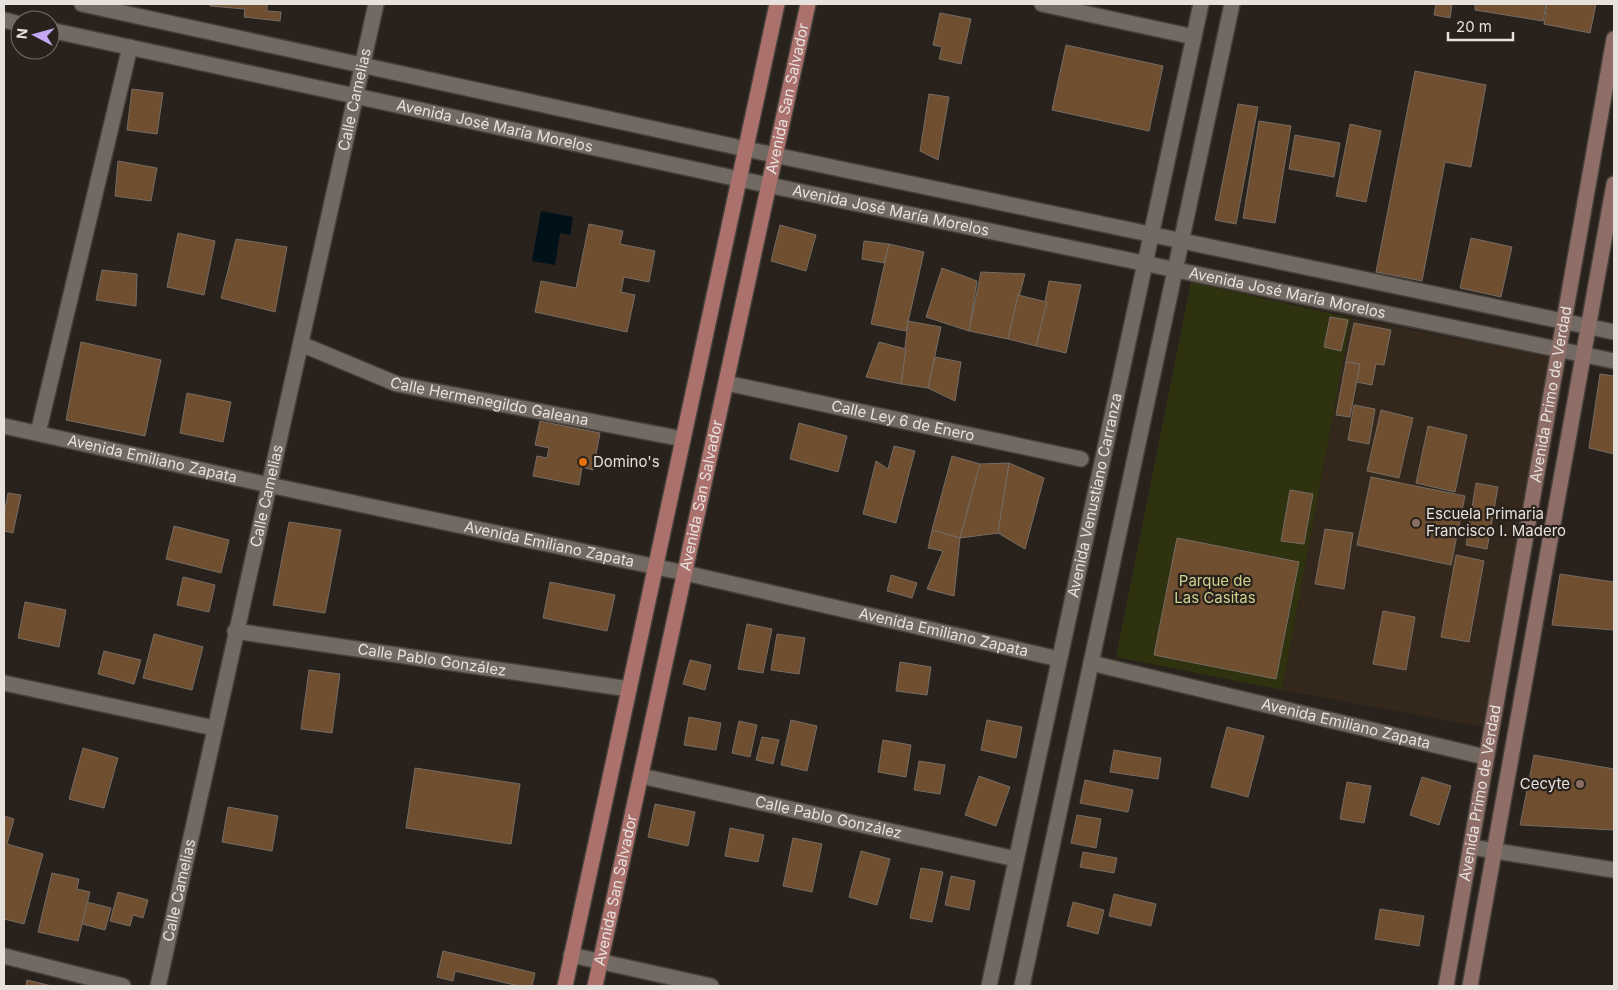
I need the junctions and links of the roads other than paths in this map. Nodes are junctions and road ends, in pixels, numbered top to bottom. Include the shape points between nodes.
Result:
1 (82, 4) edge
2 (376, 4) edge
3 (777, 4) edge
4 (808, 4) edge
5 (1042, 4) edge
6 (1201, 4) edge
7 (1232, 4) edge
8 (60, 32) edge
9 (1194, 37) junction
10 (1614, 38) edge
11 (130, 47) junction
12 (363, 66) junction
13 (356, 96) junction
14 (746, 150) junction
15 (775, 156) junction
16 (739, 179) junction
17 (1614, 184) edge
18 (769, 185) junction
19 (1151, 234) junction
20 (1180, 241) junction
21 (1145, 264) junction
22 (1174, 269) junction
23 (1563, 321) junction
24 (1589, 326) junction
25 (1614, 332) edge
26 (301, 344) junction
27 (1558, 349) junction
28 (1585, 355) junction
29 (1614, 361) edge
30 (726, 383) junction
31 (4, 426) edge
32 (38, 433) junction
33 (683, 439) junction
34 (1081, 459) dead end
35 (269, 485) junction
36 (655, 568) junction
37 (685, 573) junction
38 (235, 631) junction
39 (1059, 659) junction
40 (1091, 663) junction
41 (4, 683) edge
42 (629, 689) junction
43 (214, 728) junction
44 (1485, 757) junction
45 (641, 776) junction
46 (1471, 847) junction
47 (1496, 852) junction
48 (1016, 859) junction
49 (1614, 870) edge
50 (571, 955) junction
51 (4, 956) edge
52 (601, 962) junction
53 (123, 986) edge
54 (158, 986) edge
55 (565, 986) edge
56 (595, 986) edge
57 (711, 986) edge
58 (989, 986) edge
59 (1022, 986) edge
60 (1446, 986) edge
61 (1470, 986) edge

1 - 12 street, Avenida José María Morelos
2 - 12 street, Calle Camelias
3 - 14 main road, Avenida San Salvador
4 - 15 main road, Avenida San Salvador
5 - 9 street
6 - 9 street, Avenida Venustiano Carranza
7 - 20 street, Avenida Venustiano Carranza
8 - 11 street, Avenida José María Morelos
9 - 19 street, Avenida Venustiano Carranza
10 - 23 main road, Avenida Primo de Verdad
11 - 13 street, Avenida José María Morelos
11 - 32 street
12 - 13 street, Calle Camelias
12 - 14 street, Avenida José María Morelos
13 - 16 street, Avenida José María Morelos
13 - 26 street, Calle Camelias
14 - 15 street, Avenida José María Morelos
14 - 16 main road, Avenida San Salvador
15 - 18 main road, Avenida San Salvador
15 - 19 street, Avenida José María Morelos
16 - 18 street, Avenida José María Morelos
16 - 33 main road, Avenida San Salvador
17 - 24 main road, Avenida Primo de Verdad
18 - 21 street, Avenida José María Morelos
18 - 30 main road, Avenida San Salvador
19 - 20 street, Avenida José María Morelos
19 - 21 street, Avenida Venustiano Carranza
20 - 22 street, Avenida Venustiano Carranza
20 - 23 street, Avenida José María Morelos
21 - 22 street, Avenida José María Morelos
21 - 39 street, Avenida Venustiano Carranza
22 - 27 street, Avenida José María Morelos
22 - 40 street, Avenida Venustiano Carranza
23 - 24 street, Avenida José María Morelos
23 - 27 main road, Avenida Primo de Verdad
24 - 25 street, Avenida José María Morelos
24 - 28 main road, Avenida Primo de Verdad
26 - 33 street, Calle Hermenegildo Galeana via 397,384
26 - 35 street, Calle Camelias
27 - 28 street, Avenida José María Morelos
27 - 44 main road, Avenida Primo de Verdad
28 - 29 street, Avenida José María Morelos
28 - 47 main road, Avenida Primo de Verdad
30 - 34 street, Calle Ley 6 de Enero
30 - 37 main road, Avenida San Salvador
31 - 32 street, Avenida Emiliano Zapata
32 - 35 street, Avenida Emiliano Zapata
33 - 36 main road, Avenida San Salvador
35 - 36 street, Avenida Emiliano Zapata
35 - 38 street, Calle Camelias
36 - 37 street, Avenida Emiliano Zapata
36 - 42 main road, Avenida San Salvador
37 - 39 street, Avenida Emiliano Zapata
37 - 45 main road, Avenida San Salvador
38 - 42 street, Calle Pablo González
38 - 43 street, Calle Camelias
39 - 48 street, Avenida Venustiano Carranza
40 - 44 street, Avenida Emiliano Zapata
40 - 59 street, Avenida Venustiano Carranza
41 - 43 street
42 - 50 main road, Avenida San Salvador
43 - 54 street, Calle Camelias
44 - 46 main road, Avenida Primo de Verdad
45 - 48 street, Calle Pablo González
45 - 52 main road, Avenida San Salvador
46 - 47 street
46 - 60 main road, Avenida Primo de Verdad
47 - 49 street
47 - 61 main road, Avenida Primo de Verdad
48 - 58 street, Avenida Venustiano Carranza
50 - 52 street
50 - 55 main road, Avenida San Salvador
51 - 53 street
52 - 56 main road, Avenida San Salvador
52 - 57 street

